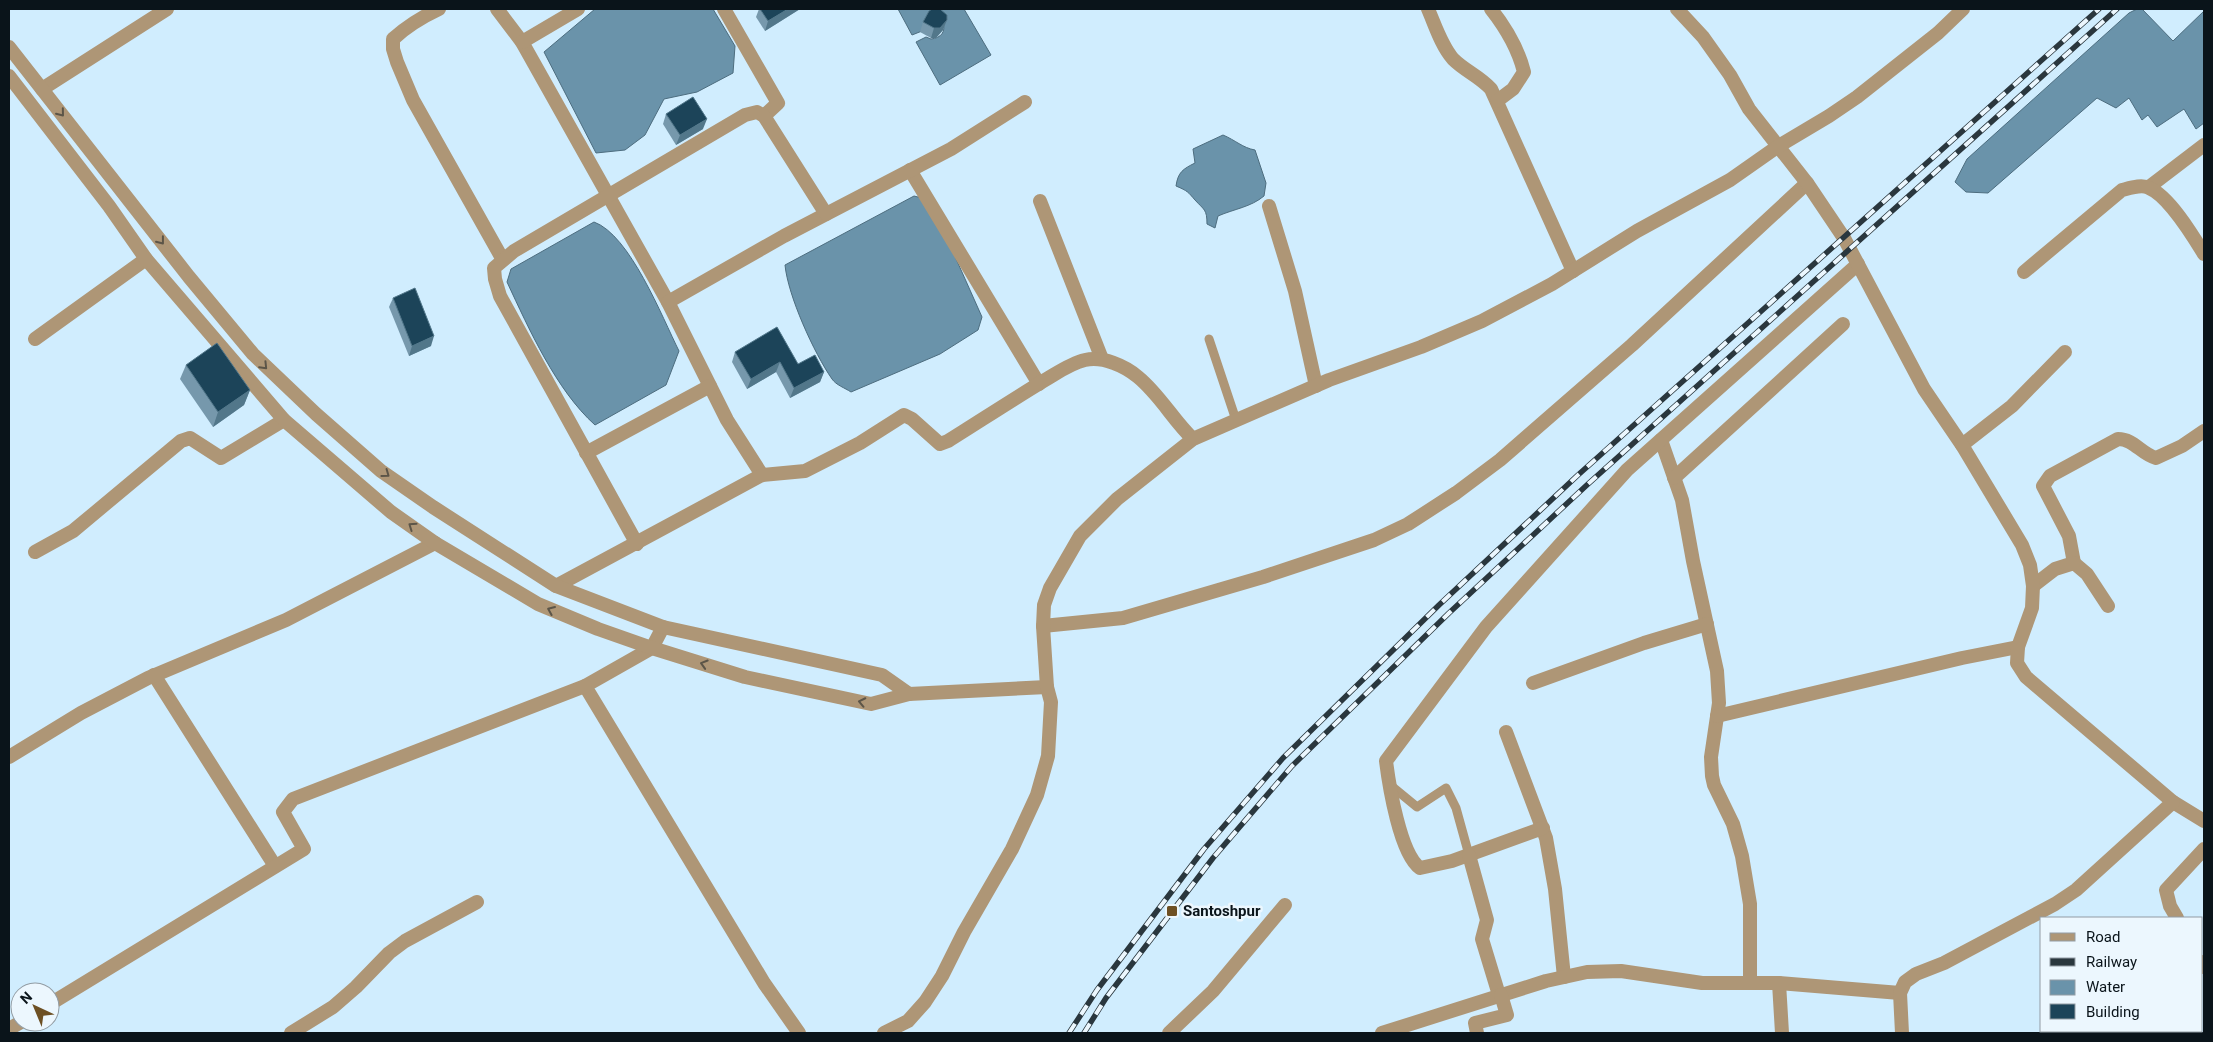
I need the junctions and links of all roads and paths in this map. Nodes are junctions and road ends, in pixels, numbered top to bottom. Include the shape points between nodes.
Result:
1 (167, 9) edge
2 (439, 9) edge
3 (497, 9) edge
4 (578, 9) edge
5 (724, 9) edge
6 (1428, 9) edge
7 (1491, 9) edge
8 (1678, 9) edge
9 (1963, 9) edge
10 (522, 42) junction
11 (9, 47) edge
12 (9, 76) edge
13 (42, 89) junction
14 (1497, 101) junction
15 (1025, 102) dead end
16 (764, 116) junction
17 (2204, 145) edge
18 (1777, 147) junction
19 (910, 170) junction
20 (1807, 183) junction
21 (2148, 187) junction
22 (608, 196) junction
23 (1040, 201) dead end
24 (1269, 206) dead end
25 (826, 214) junction
26 (2204, 254) edge
27 (146, 259) junction
28 (503, 260) junction
29 (1858, 264) junction
30 (1572, 271) junction
31 (2024, 272) dead end
32 (668, 302) junction
33 (1843, 324) dead end
34 (1209, 338) dead end
35 (35, 339) dead end
36 (2065, 352) dead end
37 (1102, 359) junction
38 (1039, 384) junction
39 (710, 386) junction
40 (1316, 386) junction
41 (284, 420) junction
42 (1236, 420) junction
43 (2204, 431) edge
44 (1193, 439) junction
45 (1661, 440) junction
46 (1962, 445) junction
47 (586, 453) junction
48 (762, 475) junction
49 (1674, 478) junction
50 (435, 542) junction
51 (637, 544) junction
52 (35, 552) dead end
53 (2074, 563) junction
54 (556, 586) junction
55 (2033, 586) junction
56 (2108, 606) dead end
57 (1707, 624) junction
58 (1043, 626) junction
59 (663, 627) junction
60 (2018, 647) junction
61 (652, 648) junction
62 (154, 675) junction
63 (1533, 683) dead end
64 (585, 686) junction
65 (1047, 687) junction
66 (909, 694) junction
67 (1717, 716) junction
68 (1506, 732) dead end
69 (9, 757) edge
70 (1389, 784) junction
71 (2173, 802) junction
72 (2204, 821) edge
73 (1543, 828) junction
74 (2204, 849) edge
75 (1469, 855) junction
76 (275, 866) junction
77 (477, 902) dead end
78 (1285, 905) dead end
79 (2176, 917) edge
80 (1564, 977) junction
81 (1750, 983) junction
82 (1779, 983) junction
83 (1900, 992) junction
84 (1500, 995) junction
85 (60, 998) edge
86 (291, 1033) edge
87 (799, 1033) edge
88 (884, 1033) edge
89 (1169, 1033) edge
90 (1382, 1033) edge
91 (1477, 1033) edge
92 (1782, 1033) edge
93 (1902, 1033) edge

1 - 13 street
2 - 28 street via 401,32 393,39 393,49 413,100
3 - 10 street
4 - 10 street
5 - 16 street via 778,103
6 - 14 street via 1445,48 1463,67 1481,78
7 - 14 street via 1503,24 1524,72 1513,89
8 - 18 street via 1730,75 1749,109
9 - 18 street via 1857,97
10 - 22 street
11 - 13 street
12 - 27 street via 110,206
13 -> 54 street via 189,277 275,377 381,471
14 - 30 street
15 - 19 street via 951,149
16 - 22 street via 757,112 745,115
16 - 25 street
17 - 21 street
18 - 20 street
18 - 30 street via 1730,180
19 - 25 street
19 - 38 street
20 - 29 street
20 - 58 street via 1632,345 1500,460 1408,524 1374,540 1263,577 1123,618
21 - 26 street via 2181,218
21 - 31 street via 2122,190
22 - 28 street
22 - 32 street
23 - 37 street
24 - 40 street via 1295,291
25 - 32 street
27 - 35 street
27 - 41 street
28 - 47 street via 494,268 500,296
29 - 45 street
29 - 46 street via 1924,389
30 - 40 street via 1482,321
32 - 39 street
33 - 49 street
34 - 42 lane
36 - 46 street via 2012,406
37 - 38 street via 1086,359
37 - 44 street via 1137,376
38 - 48 street via 948,442 940,444 904,415 860,443 805,471
39 - 47 street
39 - 48 street
40 - 42 street
50 -> 41 street via 392,512
41 - 52 street via 221,458 190,438 181,441 74,531
42 - 44 street
43 - 53 street via 2156,458 2130,441 2118,440 2050,476 2043,486 2069,536
44 - 58 street via 1116,499 1080,536 1050,588 1044,605
45 - 49 street
45 - 70 street via 1627,470 1486,627 1386,761
46 - 55 street via 2022,545 2030,565
47 - 51 street
48 - 51 street
49 - 57 street via 1682,500
61 -> 50 street via 538,604
50 - 62 street via 286,620
51 - 54 street
53 - 55 street via 2055,569
53 - 56 street via 2087,574
54 - 59 street
55 - 60 street via 2032,608
57 - 63 street via 1644,642
57 - 67 street via 1718,671
58 - 65 street
59 - 61 street
59 - 66 street via 882,675
60 - 67 street
60 - 71 street via 2017,663 2026,677
61 - 64 street
66 -> 61 street via 871,704 745,677
62 - 69 street via 81,713
62 - 76 street
64 - 76 street via 293,799 283,812 304,849
64 - 87 street via 764,983
65 - 66 street
65 - 88 street via 1051,702 1048,756 1037,795 1012,849 925,1002 908,1021
67 - 81 street via 1711,757 1712,776 1734,824 1742,856 1750,904
68 - 73 street
70 - 75 street via 1393,809 1415,864 1425,868
70 - 75 lane via 1417,807 1446,788 1456,808
71 - 72 street
71 - 83 street via 2076,890 2055,904 1916,974 1905,982
73 - 75 street
73 - 80 street via 1555,889
74 - 79 street via 2166,890
75 - 84 street via 1487,920 1482,939
76 - 85 street
77 - 86 street via 400,945 334,1007
78 - 89 street via 1212,991
80 - 81 street via 1587,972 1621,971 1702,983
80 - 84 street
81 - 82 street
82 - 83 street
82 - 92 street
83 - 93 street
84 - 90 street
84 - 91 street via 1507,1015 1475,1023

